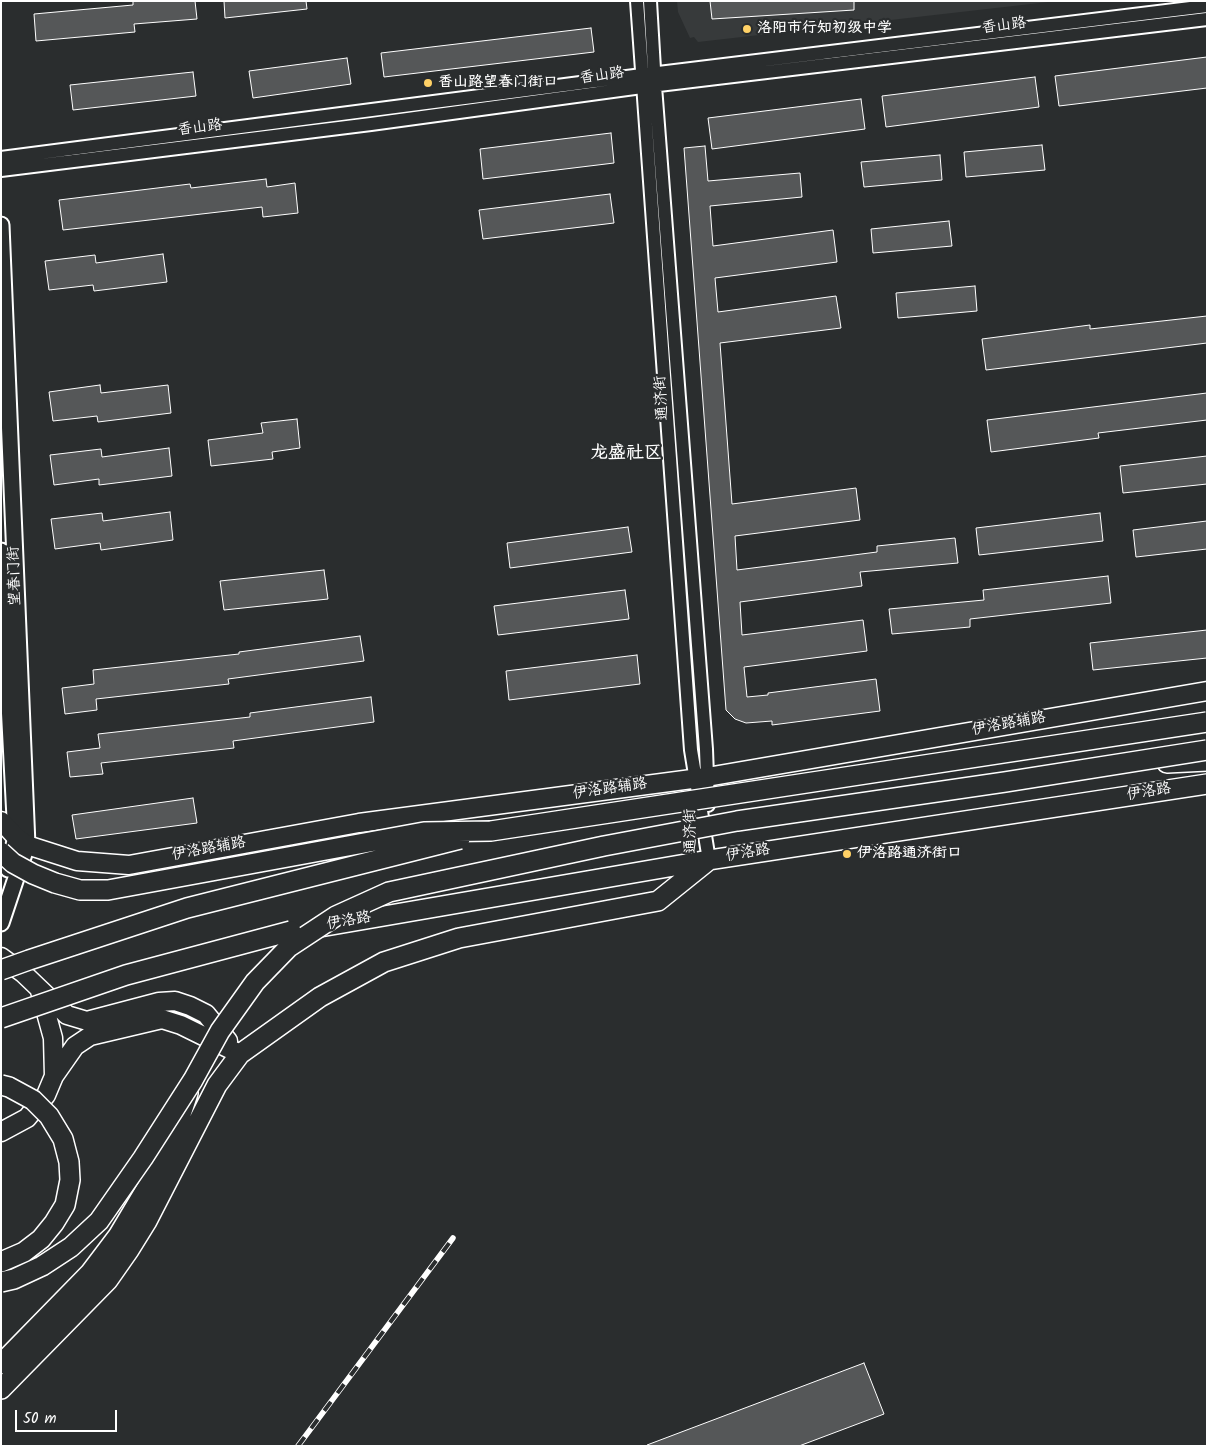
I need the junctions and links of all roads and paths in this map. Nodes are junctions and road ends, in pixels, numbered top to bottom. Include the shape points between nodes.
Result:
1 (637, 1) edge
2 (650, 1) edge
3 (1207, 6) edge
4 (1207, 19) edge
5 (648, 81) junction
6 (1, 158) edge
7 (1, 170) edge
8 (1, 225) edge
9 (1, 551) edge
10 (1207, 691) edge
11 (1207, 722) edge
12 (1207, 750) edge
13 (1207, 761) edge
14 (1100, 767) junction
15 (702, 777) junction
16 (1207, 784) edge
17 (1, 821) edge
18 (491, 831) junction
19 (22, 841) junction
20 (1, 852) edge
21 (709, 860) junction
22 (1, 897) edge
23 (1, 923) edge
24 (320, 926) junction
25 (1, 957) edge
26 (1, 970) edge
27 (40, 991) junction
28 (1, 1018) edge
29 (240, 1054) junction
30 (54, 1076) junction
31 (192, 1080) junction
32 (1, 1085) edge
33 (1, 1132) edge
34 (1, 1262) edge
35 (1, 1282) edge
36 (1, 1364) edge
37 (1, 1389) edge

1 - 5 street, 通济街
2 - 5 street, 通济街
3 - 5 street, 香山路
4 - 5 street, 香山路
5 - 6 street, 香山路
5 - 7 street, 香山路 via 371,124
5 - 15 street, 通济街
8 - 19 street, 望春门街
9 - 19 street, 望春门街
10 - 15 main road, 伊洛路辅路
11 - 18 main road, bridge
12 - 14 main road, bridge
13 - 14 main road, bridge
14 - 24 main road, bridge via 737,821 604,846 389,892
15 - 19 main road, 伊洛路辅路 via 359,823 129,865 76,861
15 - 21 street, 通济街
16 - 21 main road, 伊洛路
17 - 19 main road
18 - 20 main road, bridge via 424,832 108,890 80,890 55,883 13,863
18 - 26 main road, bridge via 187,908
19 - 22 street
19 - 23 street, 望春门街
21 - 24 main road, 伊洛路
21 - 29 main road via 658,901 459,938 384,962 320,996
24 - 28 main road, 伊洛路, bridge via 126,976
24 - 31 main road, bridge via 289,947 255,982 220,1031
25 - 27 main road
27 - 29 main road via 67,1015 86,1021 159,1002 175,1001 206,1014
27 - 30 main road via 53,1038
29 - 30 main road via 162,1019 90,1036 75,1046
29 - 37 main road via 217,1085 147,1221 108,1280
30 - 33 main road via 46,1094 27,1118
31 - 35 main road, bridge via 99,1221 71,1247 42,1266
31 - 36 main road, bridge via 177,1126 152,1179 118,1236 90,1273
32 - 34 main road, bridge via 33,1100 49,1116 63,1139 70,1180 65,1205 41,1239 24,1252

